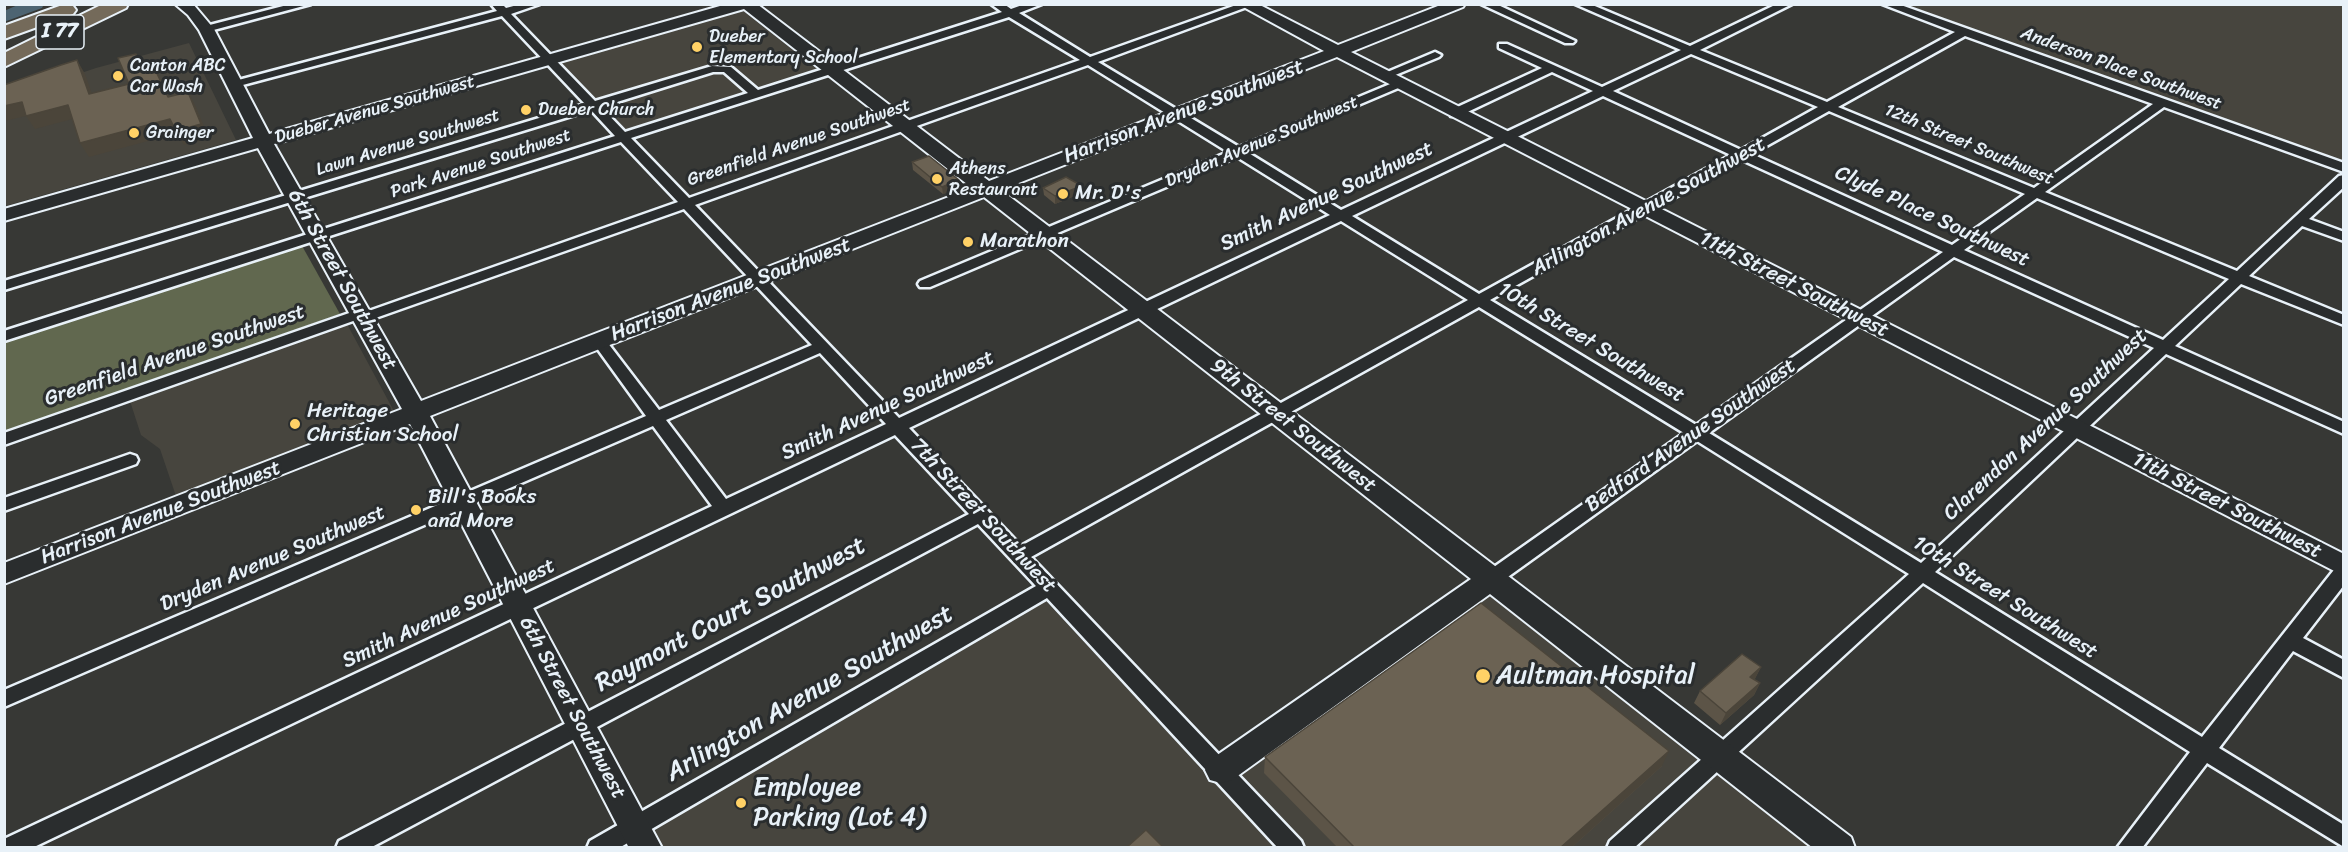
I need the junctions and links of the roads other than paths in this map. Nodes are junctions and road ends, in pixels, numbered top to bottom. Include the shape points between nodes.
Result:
1 (80, 4) edge
2 (93, 4) edge
3 (182, 4) edge
4 (306, 4) edge
5 (535, 4) edge
6 (747, 4) edge
7 (1037, 4) edge
8 (1458, 4) edge
9 (1486, 4) edge
10 (1580, 4) edge
11 (1787, 4) edge
12 (1887, 4) edge
13 (118, 5) edge
14 (1247, 5) edge
15 (500, 9) edge
16 (1003, 9) edge
17 (206, 29) junction
18 (1963, 32) junction
19 (4, 33) edge
20 (1569, 41) dead end
21 (4, 46) edge
22 (1503, 46) dead end
23 (1692, 50) junction
24 (1337, 52) junction
25 (1435, 55) dead end
26 (4, 61) edge
27 (550, 61) junction
28 (1089, 62) junction
29 (1551, 68) junction
30 (832, 70) junction
31 (1392, 80) junction
32 (235, 84) junction
33 (1604, 92) junction
34 (756, 94) junction
35 (2162, 103) junction
36 (593, 106) junction
37 (1830, 107) junction
38 (1455, 112) junction
39 (1176, 115) junction
40 (905, 126) junction
41 (624, 137) junction
42 (1505, 138) junction
43 (264, 142) junction
44 (1237, 152) junction
45 (1743, 154) junction
46 (2343, 168) edge
47 (2342, 183) edge
48 (987, 189) junction
49 (2036, 192) junction
50 (296, 196) junction
51 (687, 203) junction
52 (1644, 209) junction
53 (4, 216) edge
54 (1341, 216) junction
55 (2300, 220) junction
56 (1045, 234) junction
57 (318, 235) junction
58 (2343, 237) edge
59 (1954, 250) junction
60 (2240, 278) junction
61 (759, 279) junction
62 (925, 284) dead end
63 (4, 286) edge
64 (1478, 301) junction
65 (1143, 310) junction
66 (361, 316) junction
67 (1858, 318) junction
68 (2343, 321) edge
69 (4, 336) edge
70 (599, 341) junction
71 (823, 346) junction
72 (2164, 347) junction
73 (416, 413) junction
74 (1276, 413) junction
75 (657, 418) junction
76 (898, 426) junction
77 (2076, 429) junction
78 (2343, 429) edge
79 (1696, 433) junction
80 (4, 439) edge
81 (130, 460) dead end
82 (463, 502) junction
83 (4, 505) edge
84 (724, 509) junction
85 (981, 515) junction
86 (1019, 555) junction
87 (2343, 566) edge
88 (1922, 572) junction
89 (2343, 572) edge
90 (4, 574) edge
91 (1491, 579) junction
92 (1050, 587) junction
93 (518, 606) junction
94 (2290, 640) junction
95 (2343, 670) edge
96 (4, 699) edge
97 (580, 724) junction
98 (2204, 749) junction
99 (1720, 756) junction
100 (1221, 770) junction
101 (640, 837) edge
102 (2343, 837) edge
103 (9, 848) edge
104 (347, 848) edge
105 (598, 848) edge
106 (1293, 848) edge
107 (1618, 848) edge
108 (1839, 848) edge
109 (2128, 848) edge

1 - 19 highway
2 - 21 highway, I 77
3 - 17 street, 6th Street Southwest
4 - 17 street
5 - 15 street
6 - 27 street, Dueber Avenue Southwest
6 - 30 street, 9th Street Southwest
7 - 16 street, Park Avenue Southwest
8 - 24 street, Harrison Avenue Southwest
9 - 20 street
10 - 23 street, 12th Street Southwest
11 - 23 street, Smith Avenue Southwest
12 - 18 street, Anderson Place Southwest
13 - 26 highway, I 77
14 - 24 street, 11th Street Southwest
14 - 28 street, Greenfield Avenue Southwest
15 - 27 street, 7th Street Southwest
15 - 32 street
16 - 28 street, 10th Street Southwest
16 - 30 street, Park Avenue Southwest
17 - 32 street, 6th Street Southwest
18 - 35 street, Anderson Place Southwest
18 - 37 street, Arlington Avenue Southwest
22 - 29 street, Clyde Place Southwest
23 - 33 street, Smith Avenue Southwest
23 - 37 street, 12th Street Southwest
24 - 31 street, 11th Street Southwest
24 - 39 street, Harrison Avenue Southwest
25 - 31 street, Dryden Avenue Southwest
27 - 36 street, 7th Street Southwest
27 - 43 street, Dueber Avenue Southwest
28 - 39 street, 10th Street Southwest
28 - 40 street, Greenfield Avenue Southwest
29 - 33 street, Clyde Place Southwest
29 - 38 street
30 - 34 street, Park Avenue Southwest
30 - 40 street, 9th Street Southwest
31 - 38 street, 11th Street Southwest
31 - 44 street, Dryden Avenue Southwest
32 - 43 street, 6th Street Southwest
33 - 42 street, Smith Avenue Southwest
33 - 45 street, Clyde Place Southwest
34 - 36 street, Lawn Avenue Southwest via 720,67
34 - 41 street, Park Avenue Southwest
35 - 46 street, Anderson Place Southwest
35 - 49 street, Bedford Avenue Southwest
36 - 41 street, 7th Street Southwest
36 - 50 street, Lawn Avenue Southwest
37 - 45 street, Arlington Avenue Southwest
37 - 49 street, 12th Street Southwest
38 - 42 street, 11th Street Southwest
39 - 44 street, 10th Street Southwest
39 - 48 street, Harrison Avenue Southwest
40 - 48 street, 9th Street Southwest
40 - 51 street, Greenfield Avenue Southwest
41 - 51 street, 7th Street Southwest
41 - 57 street, Park Avenue Southwest
42 - 52 street, 11th Street Southwest
42 - 54 street, Smith Avenue Southwest
43 - 50 street, 6th Street Southwest
43 - 53 street, Dueber Avenue Southwest
44 - 54 street, 10th Street Southwest
44 - 56 street, Dryden Avenue Southwest
45 - 52 street, Arlington Avenue Southwest
45 - 59 street, Clyde Place Southwest
47 - 55 street, Clarendon Avenue Southwest
48 - 56 street, 9th Street Southwest
48 - 61 street, Harrison Avenue Southwest
49 - 59 street, Bedford Avenue Southwest
49 - 60 street, 12th Street Southwest
50 - 57 street, 6th Street Southwest
50 - 63 street, Lawn Avenue Southwest
51 - 61 street, 7th Street Southwest
51 - 66 street, Greenfield Avenue Southwest
52 - 64 street, Arlington Avenue Southwest
52 - 67 street, 11th Street Southwest
54 - 64 street, 10th Street Southwest
54 - 65 street, Smith Avenue Southwest
55 - 58 street
55 - 60 street, Clarendon Avenue Southwest
56 - 62 street, Dryden Avenue Southwest
56 - 65 street, 9th Street Southwest
57 - 66 street, 6th Street Southwest
57 - 69 street, Park Avenue Southwest
59 - 67 street, Bedford Avenue Southwest
59 - 72 street, Clyde Place Southwest
60 - 68 street, 12th Street Southwest
60 - 72 street, Clarendon Avenue Southwest
61 - 70 street, Harrison Avenue Southwest
61 - 71 street, 7th Street Southwest
64 - 74 street, Arlington Avenue Southwest
64 - 79 street, 10th Street Southwest
65 - 74 street, 9th Street Southwest
65 - 76 street, Smith Avenue Southwest
66 - 73 street, 6th Street Southwest
66 - 80 street, Greenfield Avenue Southwest
67 - 77 street, 11th Street Southwest
67 - 79 street, Bedford Avenue Southwest
70 - 73 street, Harrison Avenue Southwest
70 - 75 street
71 - 75 street, Dryden Avenue Southwest
71 - 76 street, 7th Street Southwest
72 - 77 street, Clarendon Avenue Southwest
72 - 78 street, Clyde Place Southwest
73 - 82 street, 6th Street Southwest
73 - 90 street, Harrison Avenue Southwest
74 - 86 street, Arlington Avenue Southwest
74 - 91 street, 9th Street Southwest
75 - 82 street, Dryden Avenue Southwest
75 - 84 street
76 - 84 street, Smith Avenue Southwest
76 - 85 street, 7th Street Southwest
77 - 87 street, 11th Street Southwest
77 - 88 street, Clarendon Avenue Southwest
79 - 88 street, 10th Street Southwest
79 - 91 street, Bedford Avenue Southwest
81 - 83 street
82 - 93 street, 6th Street Southwest
82 - 96 street, Dryden Avenue Southwest
84 - 93 street, Smith Avenue Southwest
85 - 86 street, 7th Street Southwest
85 - 97 street, Raymont Court Southwest
86 - 92 street, 7th Street Southwest
88 - 98 street, 10th Street Southwest
88 - 99 street, Clarendon Avenue Southwest
89 - 94 street
91 - 99 street, 9th Street Southwest
91 - 100 street, Bedford Avenue Southwest
92 - 100 street, 7th Street Southwest
92 - 101 street, Arlington Avenue Southwest
93 - 97 street, 6th Street Southwest
93 - 103 street, Smith Avenue Southwest
94 - 95 street
94 - 98 street
97 - 101 street, 6th Street Southwest
97 - 104 street, Raymont Court Southwest
98 - 102 street, 10th Street Southwest
98 - 109 street
99 - 107 street, Clarendon Avenue Southwest
99 - 108 street, 9th Street Southwest
100 - 106 street, 7th Street Southwest
101 - 105 street, Arlington Avenue Southwest

